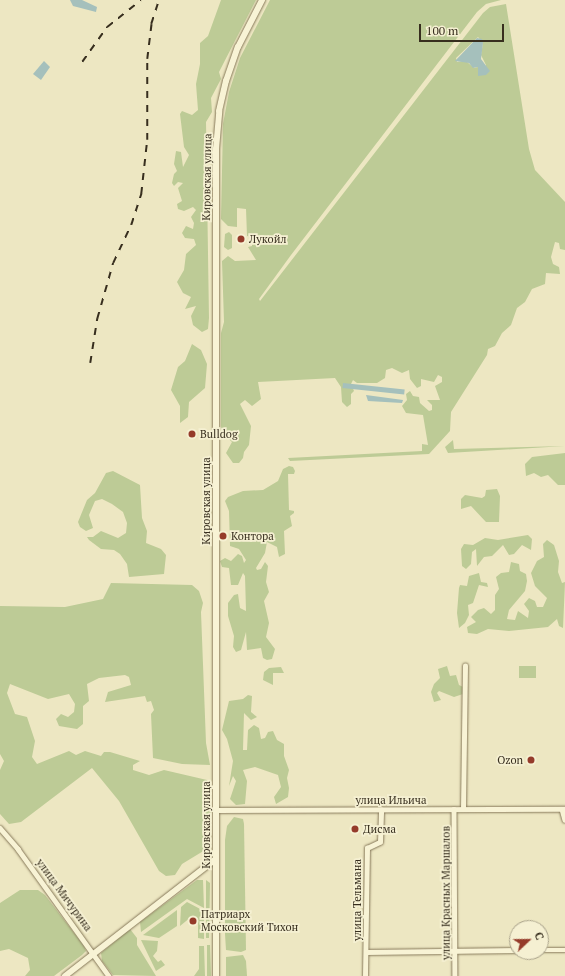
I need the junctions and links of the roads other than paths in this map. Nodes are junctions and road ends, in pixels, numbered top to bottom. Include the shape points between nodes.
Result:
1 (262, 0) edge
2 (465, 666) dead end
3 (454, 809) junction
4 (463, 809) junction
5 (563, 809) edge
6 (216, 810) junction
7 (381, 810) junction
8 (565, 820) edge
9 (0, 828) edge
10 (216, 859) junction
11 (509, 950) edge
12 (549, 950) edge
13 (565, 950) edge
14 (455, 951) junction
15 (366, 952) junction
16 (94, 953) junction
17 (65, 976) edge
18 (109, 976) edge
19 (216, 976) edge
20 (366, 976) edge
21 (455, 976) edge

1 - 6 main road, Кировская улица via 246,31 226,81 219,110 216,149
2 - 4 street
3 - 4 street, улица Ильича
3 - 7 street, улица Ильича
3 - 14 street, улица Красных Маршалов
4 - 5 street, улица Ильича
5 - 8 street
6 - 7 street, улица Ильича
6 - 10 main road, Кировская улица
7 - 15 street, улица Тельмана via 380,842 367,848
9 - 16 street, улица Мичурина
10 - 16 main road
10 - 19 main road, Кировская улица
11 - 14 street
12 - 13 street
14 - 15 street
14 - 21 street, улица Красных Маршалов
15 - 20 street, улица Тельмана
16 - 17 main road
16 - 18 street, улица Мичурина

